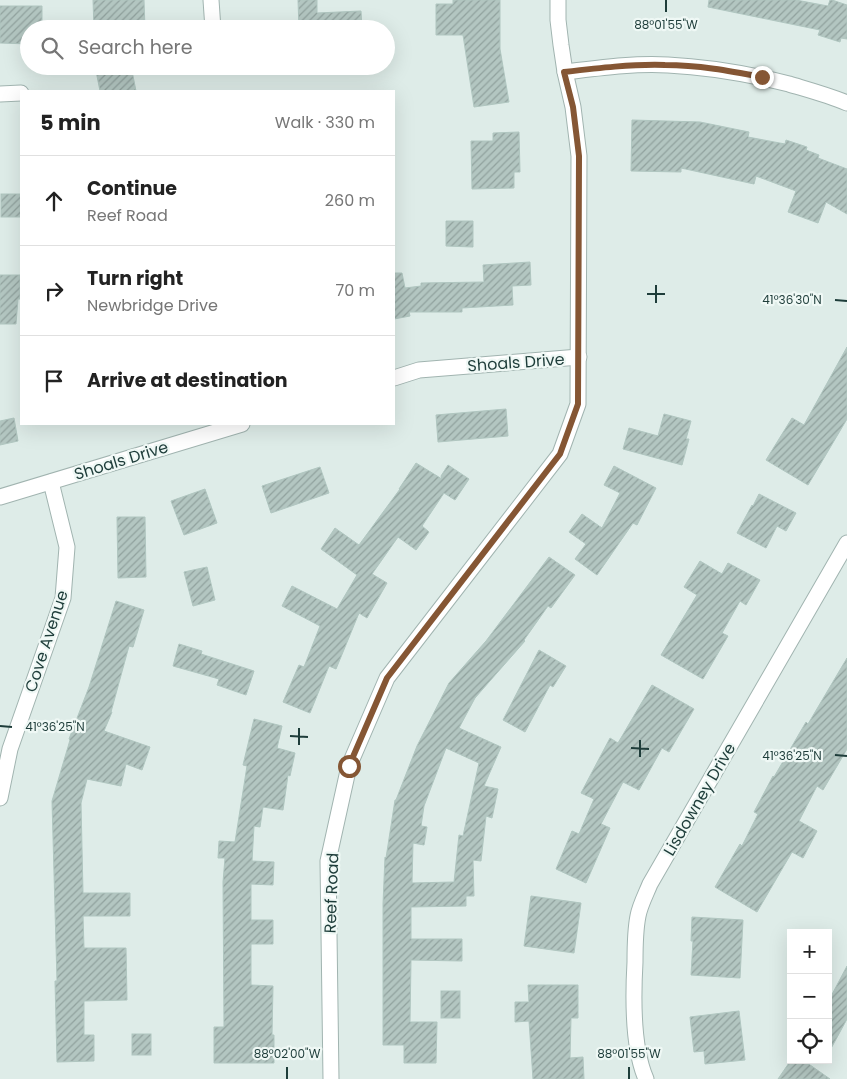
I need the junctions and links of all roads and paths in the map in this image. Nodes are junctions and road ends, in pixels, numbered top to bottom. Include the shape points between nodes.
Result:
1 (211, 0) edge
2 (558, 0) edge
3 (212, 20) edge
4 (564, 72) junction
5 (20, 93) edge
6 (0, 94) edge
7 (847, 103) edge
8 (579, 358) junction
9 (395, 378) edge
10 (239, 425) edge
11 (51, 482) junction
12 (0, 497) edge
13 (847, 543) edge
14 (0, 798) edge
15 (331, 1079) edge
16 (646, 1079) edge

1 - 3 street
2 - 4 street, Reef Road
4 - 7 street via 667,64 710,68 762,77
4 - 8 street, Reef Road via 573,107 579,156
5 - 6 street
8 - 9 street, Shoals Drive via 419,370
8 - 15 street, Reef Road via 578,404 560,454 387,678 349,766 328,861
10 - 11 street, Shoals Drive
11 - 12 street, Shoals Drive
11 - 14 street, Cove Avenue via 68,547 63,598 10,749
13 - 16 street, Lisdowney Drive via 650,884 638,915 634,981 636,1033

